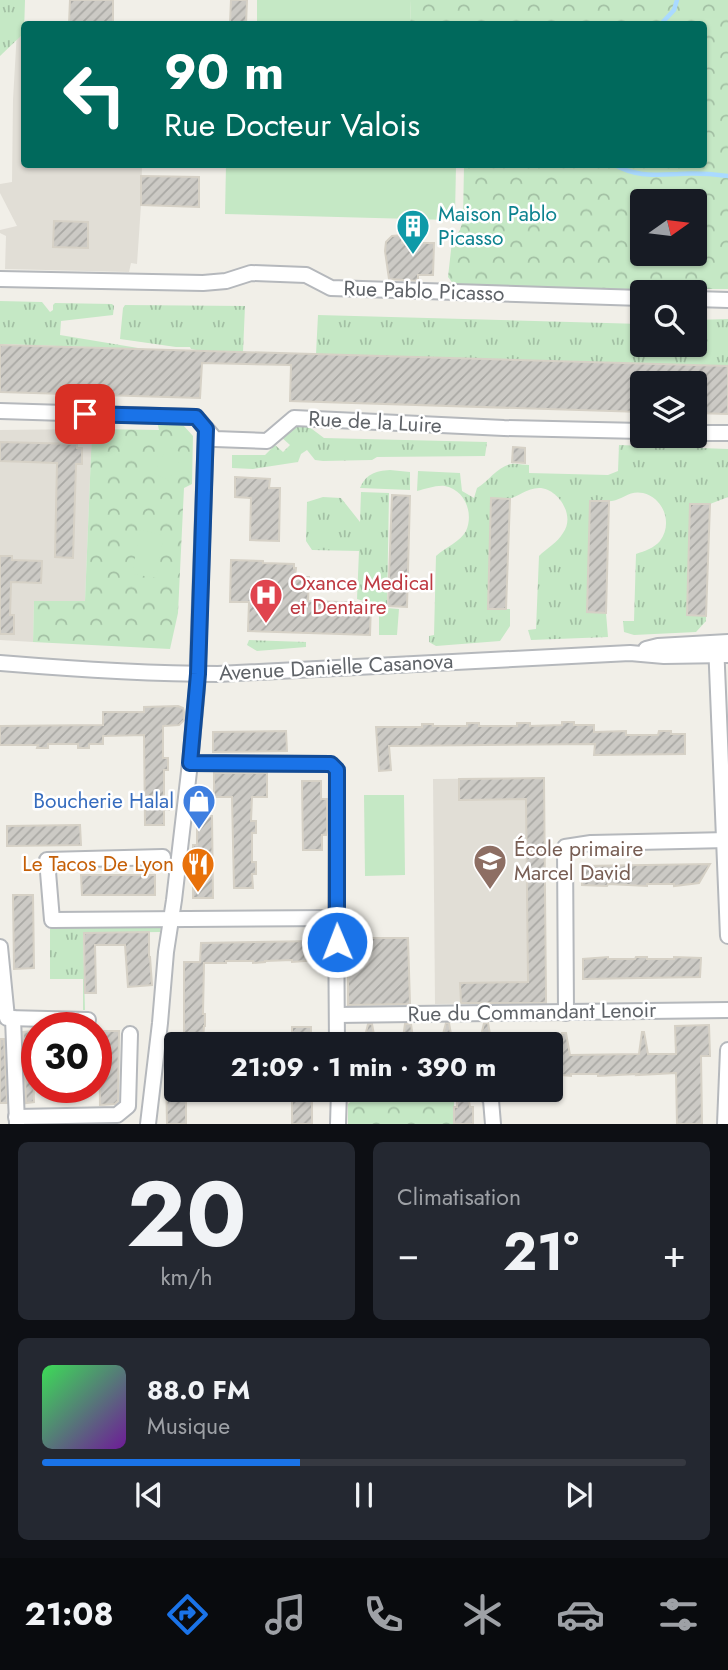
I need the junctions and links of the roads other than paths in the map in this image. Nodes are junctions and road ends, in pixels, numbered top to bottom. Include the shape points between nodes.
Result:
1 (0, 279) edge
2 (630, 298) edge
3 (707, 299) edge
4 (728, 300) edge
5 (0, 411) edge
6 (206, 429) junction
7 (630, 431) edge
8 (707, 433) edge
9 (728, 433) edge
10 (724, 649) edge
11 (0, 663) edge
12 (198, 674) junction
13 (190, 763) junction
14 (726, 840) edge
15 (163, 857) dead end
16 (171, 918) junction
17 (337, 918) junction
18 (728, 936) edge
19 (0, 947) edge
20 (728, 1010) edge
21 (566, 1013) junction
22 (337, 1016) junction
23 (13, 1018) junction
24 (21, 1018) edge
25 (337, 1032) edge
26 (130, 1034) dead end
27 (728, 1050) edge
28 (339, 1102) edge
29 (491, 1102) edge
30 (17, 1121) edge
31 (148, 1124) edge
32 (338, 1124) edge
33 (493, 1124) edge
34 (725, 1124) edge

1 - 2 street, Rue Pablo Picasso via 203,283 251,273 306,275 331,288
3 - 4 street
5 - 6 street, Rue de la Luire via 196,417
6 - 7 street, Rue de la Luire via 215,439 267,441 294,418
6 - 12 street
8 - 9 street
10 - 12 street, Avenue Danielle Casanova via 658,646 630,653
10 - 14 street
11 - 12 street, Avenue Danielle Casanova
12 - 13 street
13 - 16 street
13 - 17 street via 331,764 337,770
14 - 18 street
14 - 21 street via 565,847
15 - 16 street via 47,860 52,919
16 - 17 street
16 - 31 street
17 - 22 street
19 - 23 street via 7,1017
20 - 21 street, Rue du Commandant Lenoir
21 - 22 street, Rue du Commandant Lenoir
22 - 25 street
23 - 24 street
23 - 30 street
26 - 30 street via 128,1106 117,1115
27 - 34 street
28 - 32 street
29 - 33 street

